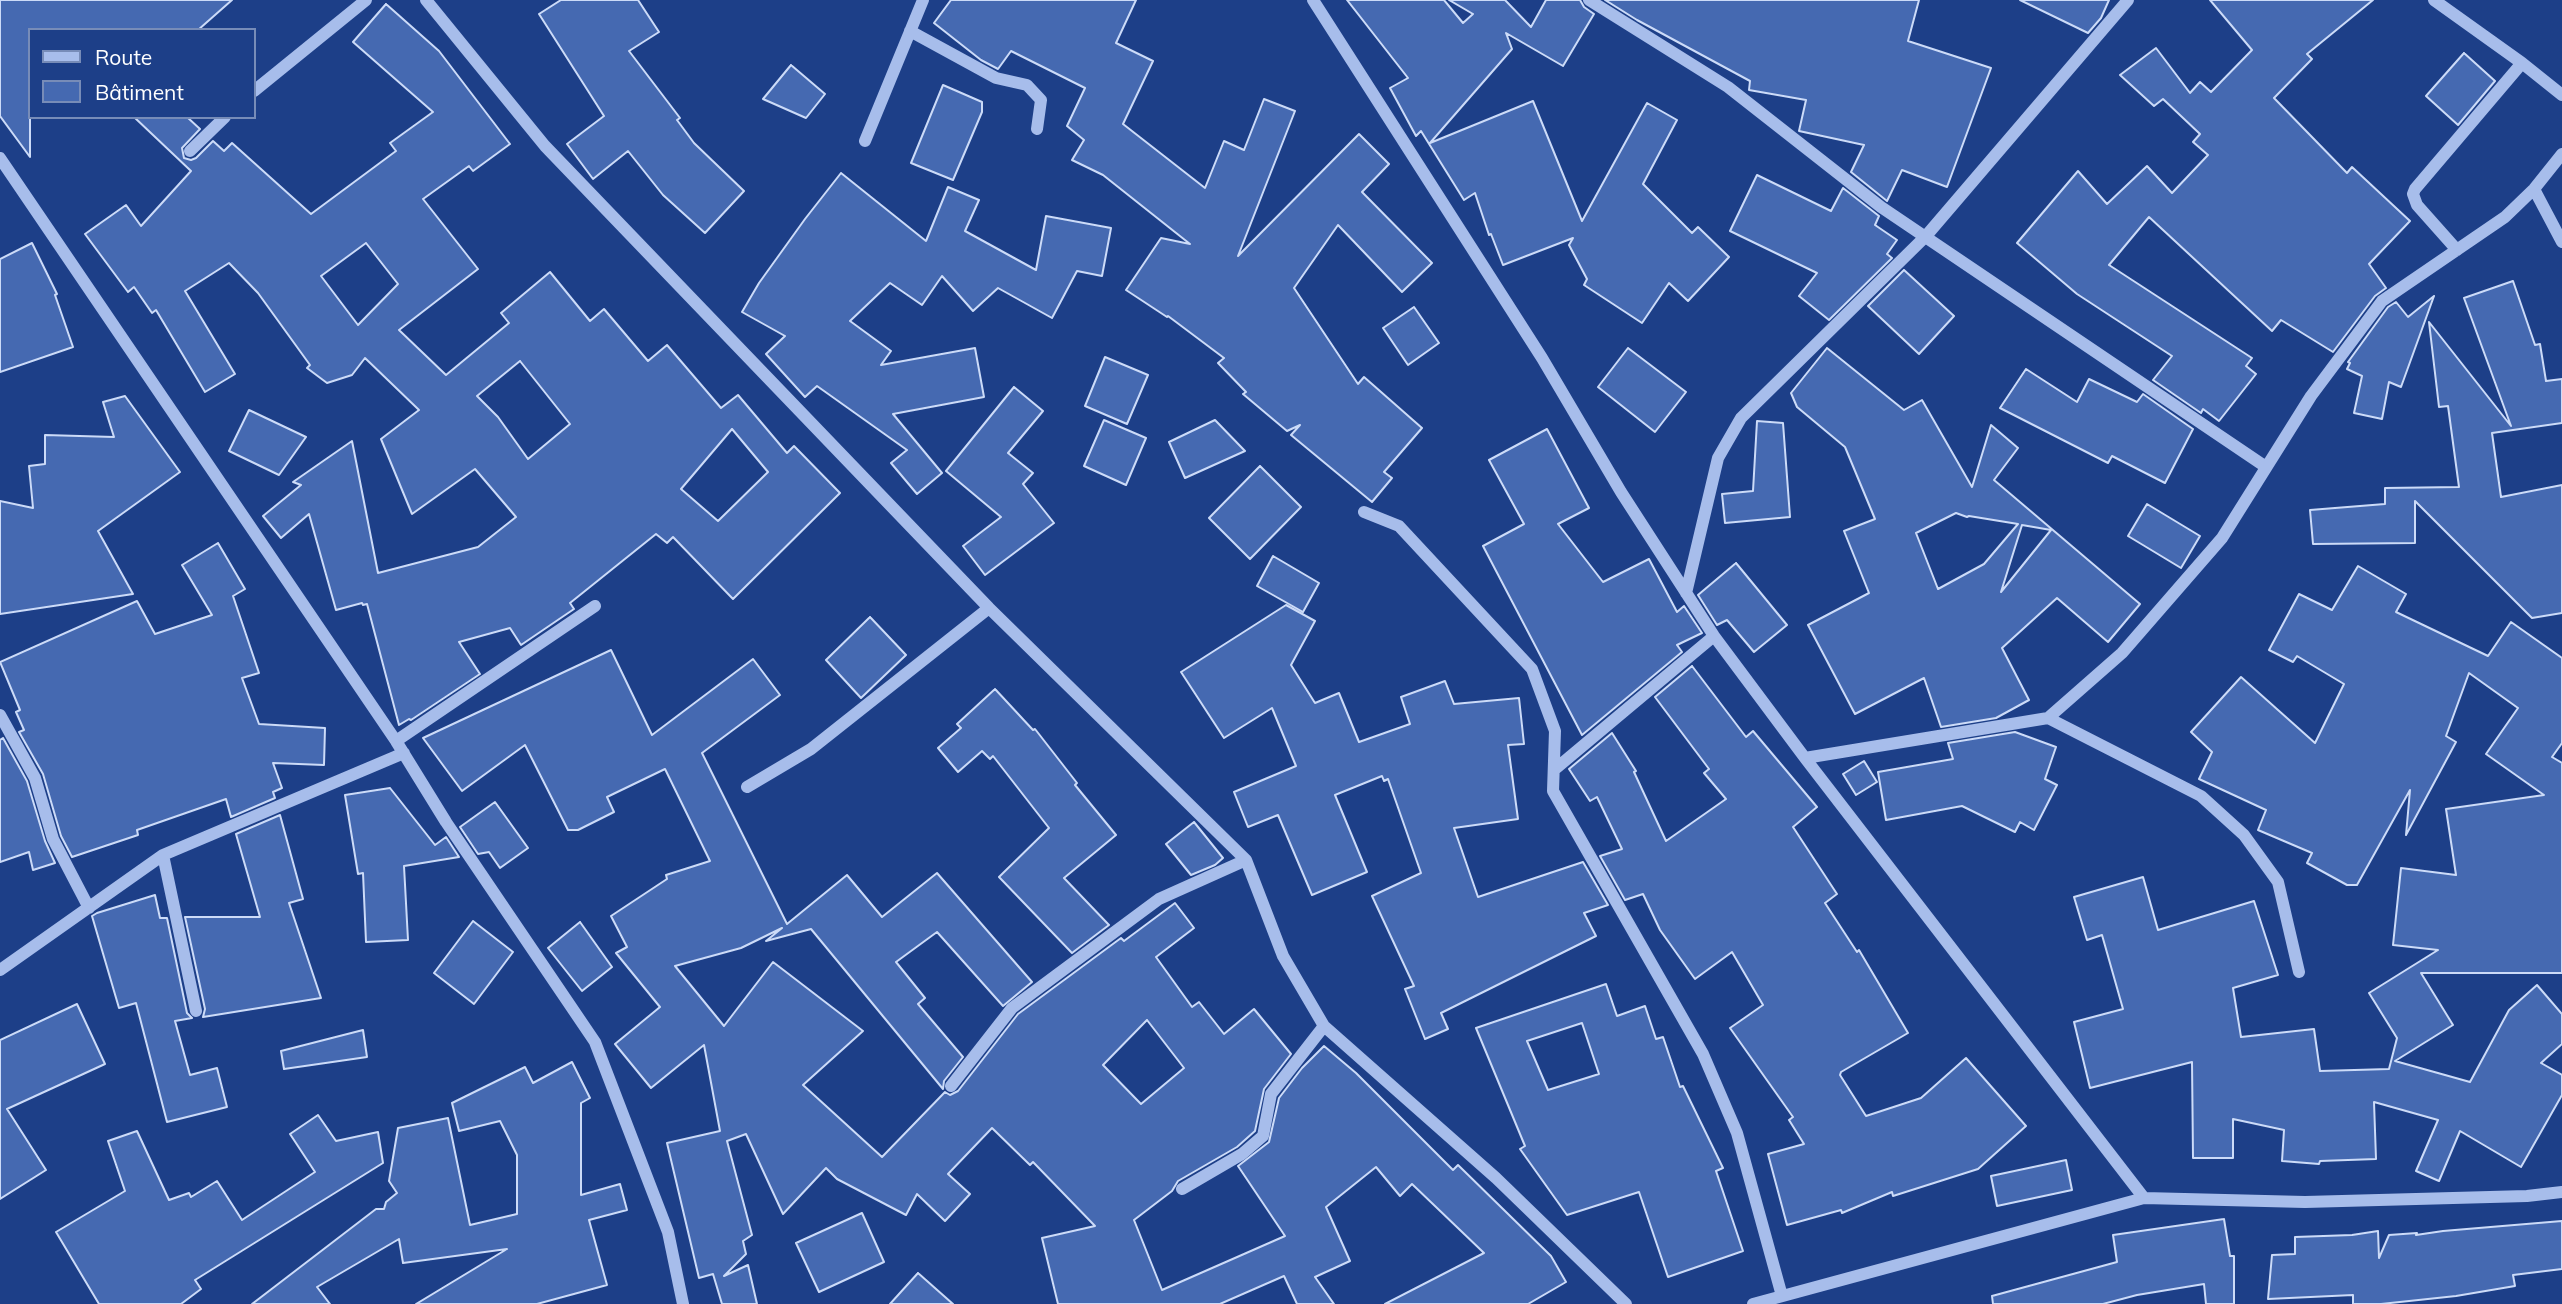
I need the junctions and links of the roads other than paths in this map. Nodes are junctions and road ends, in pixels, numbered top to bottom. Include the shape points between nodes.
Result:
1 (366, 0) edge
2 (426, 0) edge
3 (923, 0) edge
4 (1313, 0) edge
5 (1589, 0) edge
6 (2128, 0) edge
7 (2434, 0) edge
8 (910, 31) junction
9 (2522, 63) junction
10 (256, 89) edge
11 (2562, 95) edge
12 (223, 119) edge
13 (1037, 129) dead end
14 (865, 141) dead end
15 (190, 151) dead end
16 (2562, 154) edge
17 (0, 158) edge
18 (2534, 189) junction
19 (1926, 236) junction
20 (2562, 242) edge
21 (2457, 250) junction
22 (2266, 467) junction
23 (1364, 512) dead end
24 (1686, 593) junction
25 (595, 607) dead end
26 (989, 608) junction
27 (1714, 636) junction
28 (0, 715) edge
29 (2048, 718) junction
30 (396, 741) junction
31 (404, 752) junction
32 (1805, 758) junction
33 (1554, 770) junction
34 (747, 787) dead end
35 (163, 855) junction
36 (1246, 860) junction
37 (89, 908) junction
38 (0, 971) edge
39 (2299, 972) dead end
40 (196, 1011) dead end
41 (1324, 1026) junction
42 (951, 1086) dead end
43 (1182, 1189) dead end
44 (2562, 1192) edge
45 (2144, 1198) junction
46 (1782, 1296) junction
47 (683, 1304) edge
48 (1626, 1304) edge
49 (1752, 1304) edge

1 - 10 street
2 - 26 street via 545,146
3 - 8 street
4 - 24 street
5 - 19 street via 1728,87 1881,207
6 - 19 street
7 - 9 street
8 - 13 street via 996,78 1027,85 1041,100
8 - 14 street
9 - 11 street
9 - 21 street via 2413,194 2417,205
12 - 15 street
16 - 18 street
17 - 30 street
18 - 20 street
18 - 21 street via 2505,217
19 - 22 street
19 - 24 street via 1741,418 1718,458
21 - 22 street via 2382,300
22 - 29 street via 2222,538 2122,653
23 - 33 street via 1399,526 1532,669 1555,730
24 - 27 street
25 - 30 street
26 - 34 street via 811,749
26 - 36 street
27 - 32 street
27 - 33 street
28 - 37 street via 35,778 53,839
29 - 32 street
29 - 39 street via 2201,796 2244,835 2278,882
30 - 31 street
31 - 35 street
31 - 47 street via 595,1042 668,1232
32 - 45 street
33 - 46 street via 1553,790 1703,1054 1737,1133
35 - 37 street
35 - 40 street
36 - 41 street via 1283,956
36 - 42 street via 1159,899 1012,1009
37 - 38 street
41 - 43 street via 1271,1094 1263,1136 1242,1154
41 - 48 street via 1496,1178
44 - 45 street via 2305,1202
45 - 46 street
46 - 49 street

